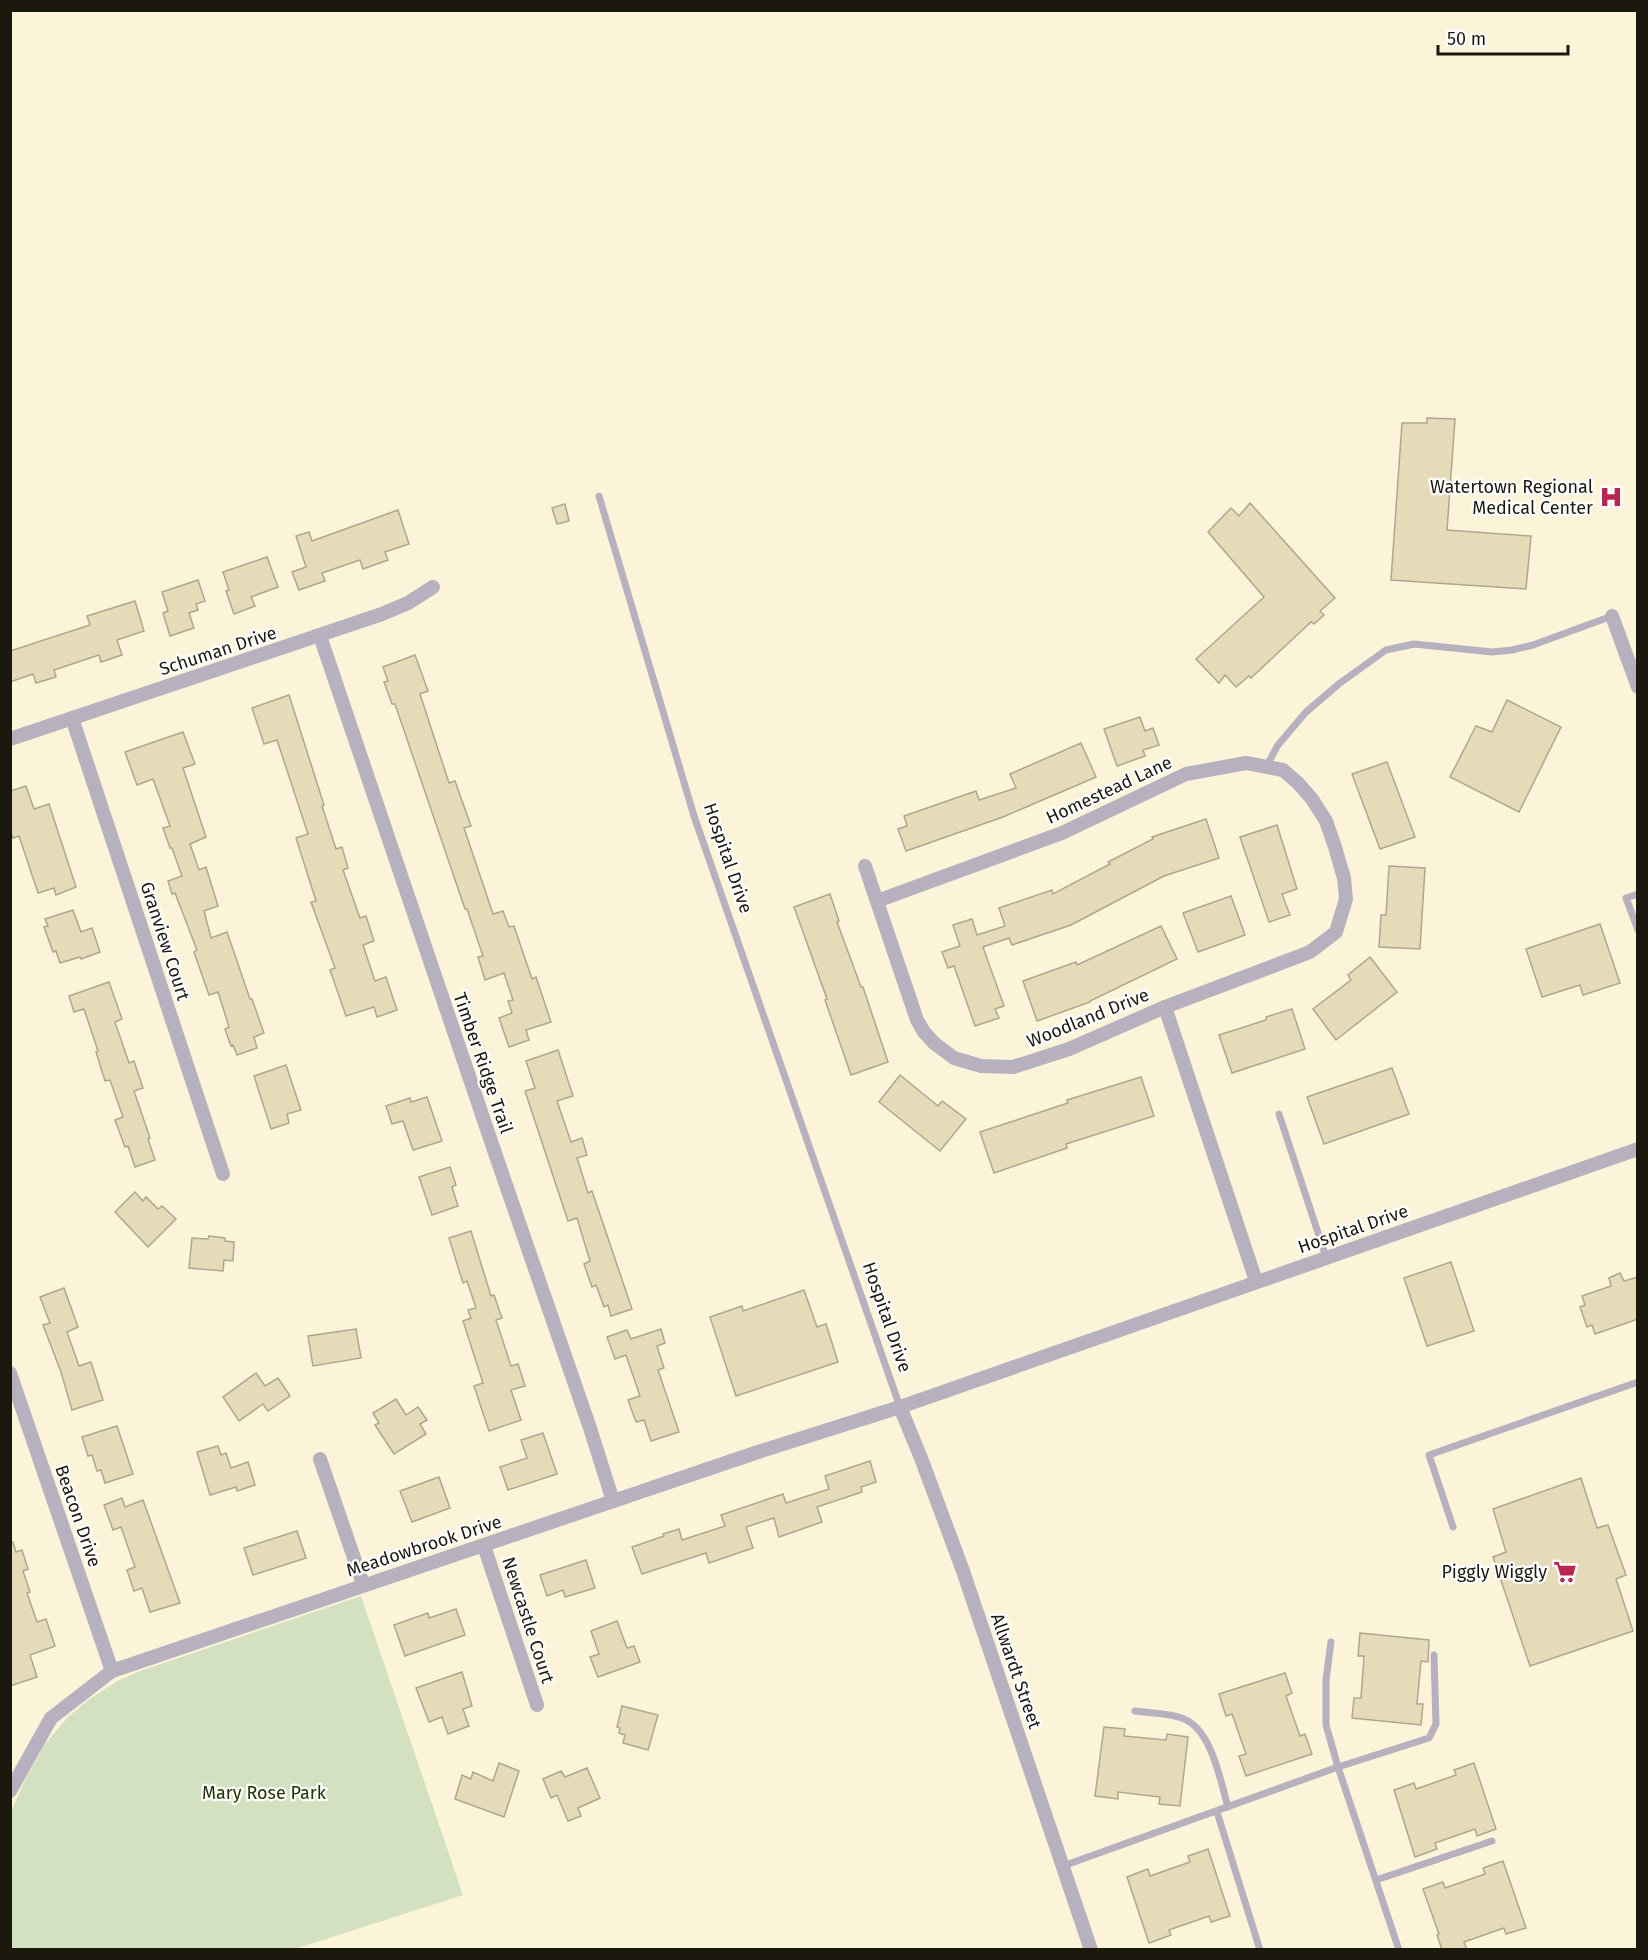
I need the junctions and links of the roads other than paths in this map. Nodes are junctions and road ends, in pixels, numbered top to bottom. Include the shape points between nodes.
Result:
1 (599, 496) dead end
2 (433, 587) dead end
3 (1612, 616) joint
4 (320, 636) junction
5 (1638, 687) edge
6 (72, 718) junction
7 (10, 739) edge
8 (1266, 767) junction
9 (866, 866) dead end
10 (1638, 894) edge
11 (877, 901) junction
12 (1638, 930) edge
13 (1165, 1007) junction
14 (1279, 1114) dead end
15 (1638, 1149) edge
16 (223, 1174) dead end
17 (1326, 1257) junction
18 (1256, 1281) junction
19 (10, 1373) edge
20 (1638, 1382) edge
21 (900, 1407) junction
22 (320, 1459) dead end
23 (613, 1501) junction
24 (1453, 1527) dead end
25 (484, 1546) junction
26 (363, 1584) junction
27 (1331, 1642) dead end
28 (1434, 1655) dead end
29 (112, 1671) junction
30 (537, 1705) dead end
31 (1135, 1710) dead end
32 (1338, 1767) junction
33 (10, 1791) edge
34 (1228, 1807) junction
35 (1216, 1812) junction
36 (1492, 1841) dead end
37 (1063, 1866) junction
38 (1376, 1880) junction
39 (1091, 1950) edge
40 (1260, 1950) edge
41 (1399, 1950) edge

1 - 21 lane, Hospital Drive via 694,816
2 - 4 street, Schuman Drive via 408,603
3 - 5 street
3 - 8 lane via 1512,650 1492,652 1414,644 1386,650 1306,712
4 - 6 street, Schuman Drive
4 - 23 street, Timber Ridge Trail
6 - 7 street, Schuman Drive
6 - 16 street, Granview Court
8 - 11 street, Homestead Lane via 1246,763 1185,774 1062,833
8 - 13 street, Homestead Lane via 1283,770 1299,783 1326,821 1344,878 1346,899 1335,932 1310,952
9 - 11 street, Woodland Drive
10 - 12 lane via 1626,898
11 - 13 street, Woodland Drive via 917,1020 934,1043 954,1058 981,1066 1013,1067 1069,1049
13 - 18 street, Woodland Drive
14 - 17 lane
15 - 17 street, Hospital Drive
17 - 18 street, Hospital Drive
18 - 21 street, Hospital Drive
19 - 29 street, Beacon Drive
20 - 24 lane via 1430,1455
21 - 23 street, Meadowbrook Drive
21 - 37 street, Allwardt Street via 963,1571
22 - 26 street
23 - 25 street, Meadowbrook Drive
25 - 26 street, Meadowbrook Drive
25 - 30 street, Newcastle Court
26 - 29 street, Meadowbrook Drive
27 - 32 lane via 1326,1725
28 - 32 lane via 1436,1724 1429,1738
29 - 33 street, Meadowbrook Drive via 51,1718
31 - 34 lane via 1183,1718 1204,1735
32 - 34 lane
32 - 38 lane
34 - 35 lane
35 - 37 lane
35 - 40 lane
36 - 38 lane
37 - 39 street, Allwardt Street
38 - 41 lane

